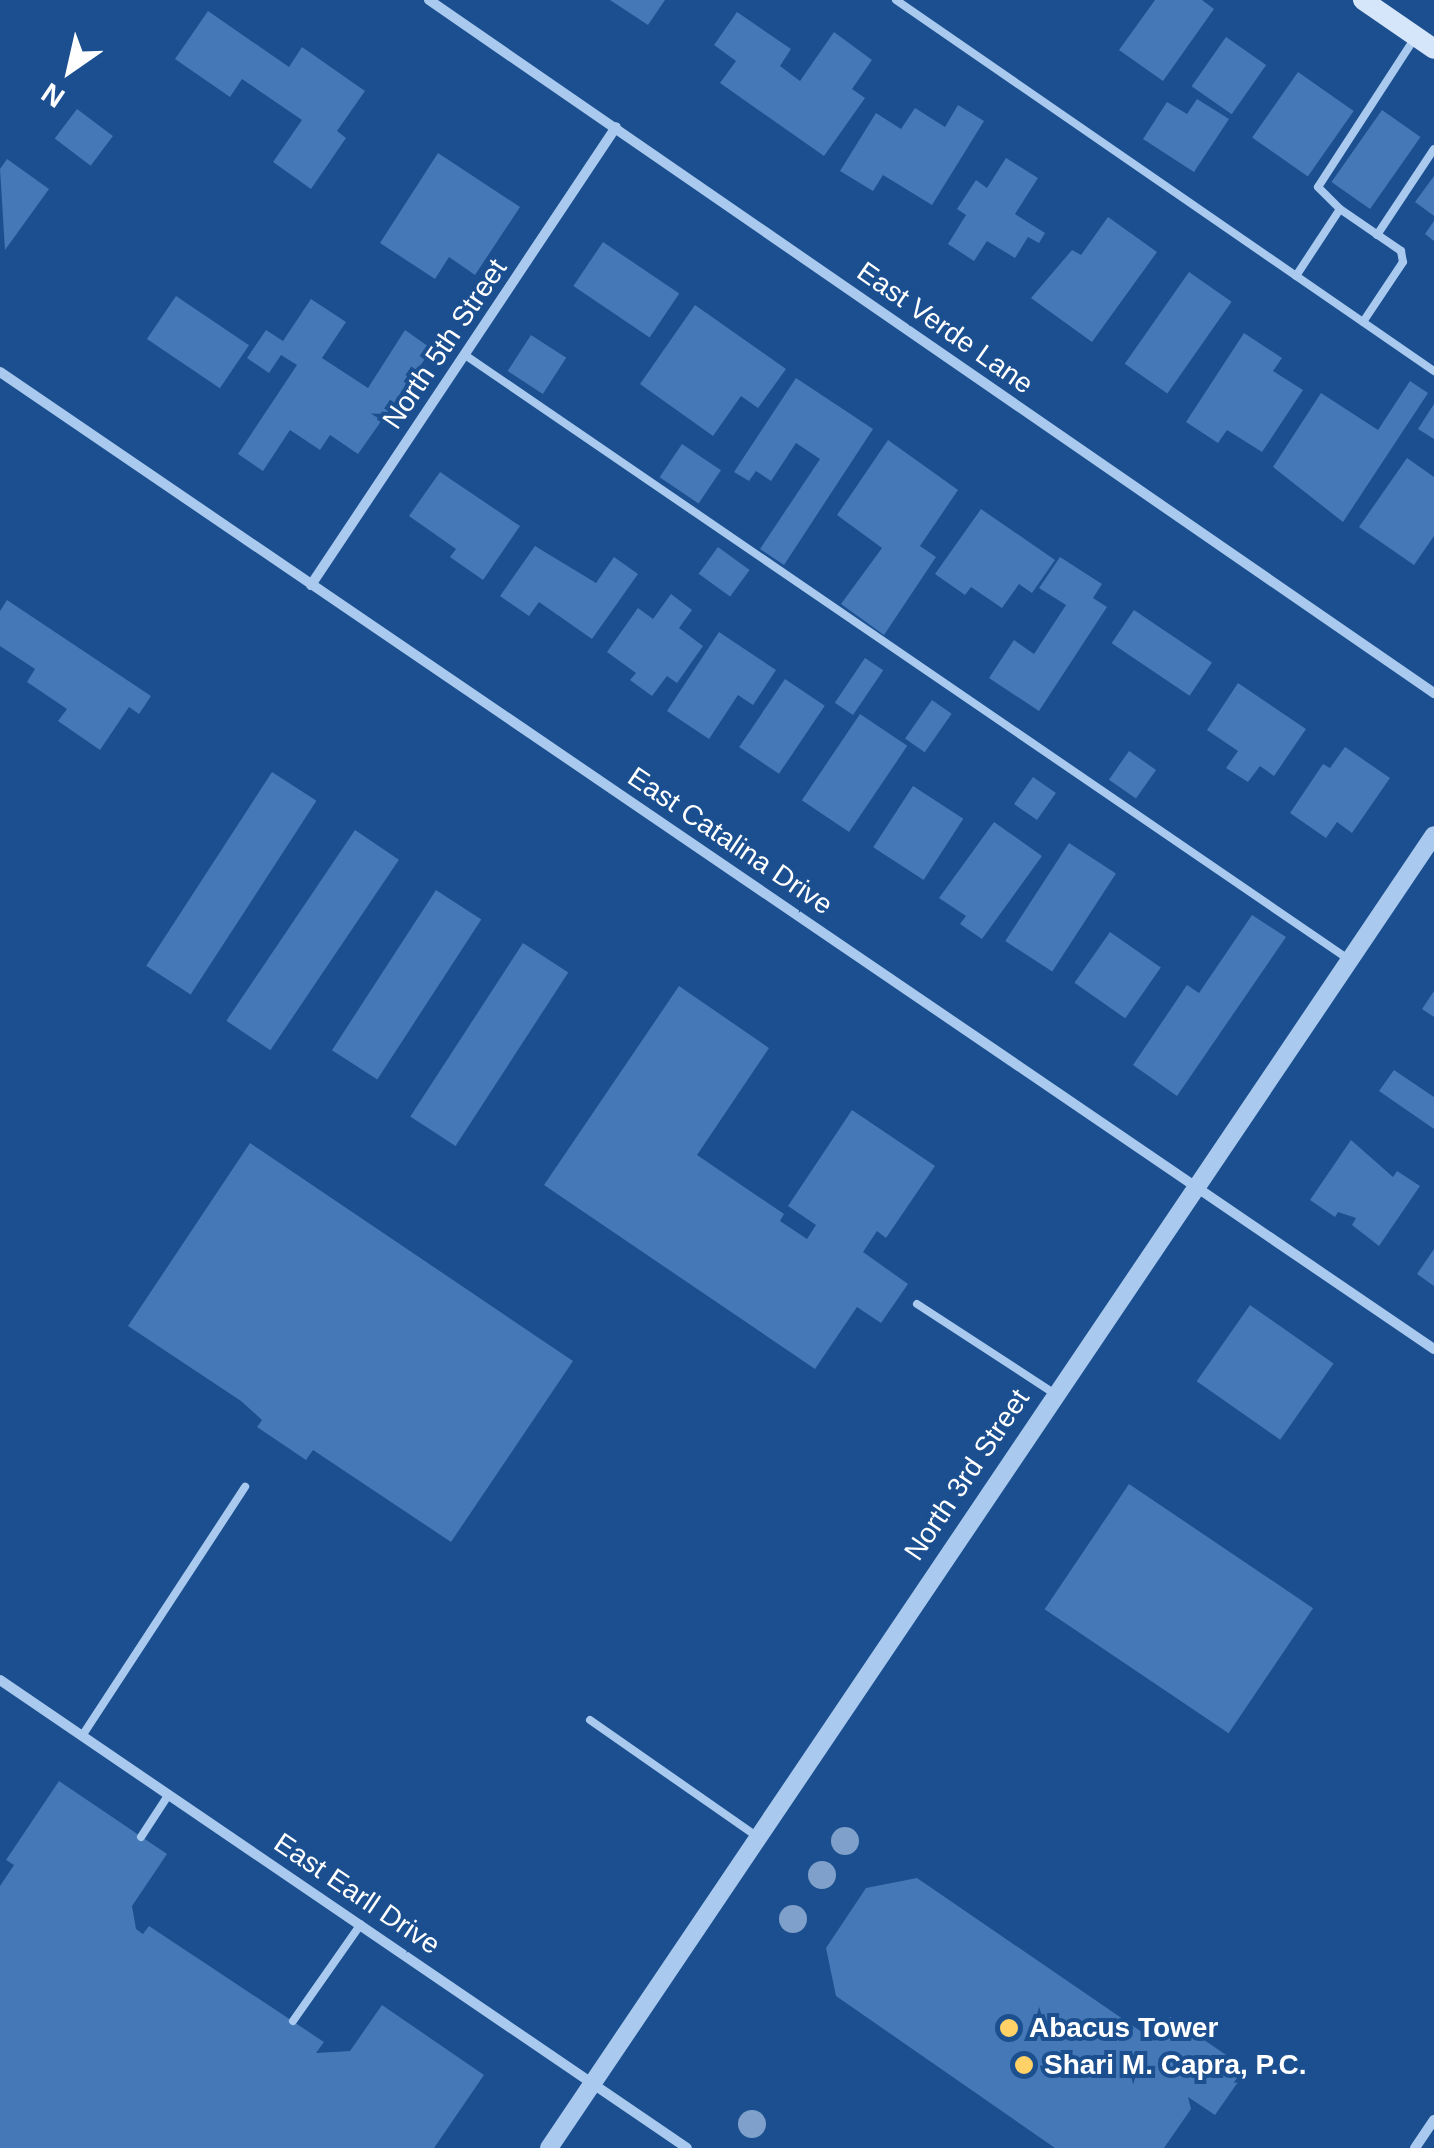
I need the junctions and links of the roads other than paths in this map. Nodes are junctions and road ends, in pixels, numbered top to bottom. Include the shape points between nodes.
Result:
1 (430, 0) edge
2 (896, 0) edge
3 (1363, 0) edge
4 (1416, 36) junction
5 (1434, 49) edge
6 (616, 127) junction
7 (1434, 149) edge
8 (1340, 209) junction
9 (1377, 235) junction
10 (1296, 276) junction
11 (1363, 322) junction
12 (465, 355) junction
13 (1434, 371) edge
14 (0, 372) edge
15 (311, 585) junction
16 (1434, 693) edge
17 (1434, 835) edge
18 (1349, 960) junction
19 (1195, 1186) junction
20 (917, 1304) dead end
21 (1434, 1348) edge
22 (1055, 1394) junction
23 (245, 1487) dead end
24 (0, 1680) edge
25 (590, 1720) dead end
26 (82, 1736) junction
27 (169, 1794) junction
28 (758, 1836) junction
29 (142, 1838) dead end
30 (361, 1924) junction
31 (293, 2021) dead end
32 (594, 2082) junction
33 (1434, 2120) edge
34 (549, 2148) edge
35 (687, 2148) edge
36 (1415, 2148) edge

1 - 6 street, East Verde Lane
2 - 10 lane
3 - 4 main road
4 - 5 main road
4 - 8 lane via 1318,186
6 - 12 street, North 5th Street
6 - 16 street, East Verde Lane
7 - 9 lane
8 - 9 lane
8 - 10 lane
9 - 11 lane via 1401,251 1403,262
10 - 11 lane
11 - 13 lane
12 - 15 street, North 5th Street
12 - 18 lane
14 - 15 street, East Catalina Drive
15 - 19 street, East Catalina Drive
17 - 18 street, North 3rd Street
18 - 19 street, North 3rd Street
19 - 21 street, East Catalina Drive
19 - 22 street, North 3rd Street
20 - 22 lane
22 - 28 street, North 3rd Street
23 - 26 lane
24 - 26 street, East Earll Drive
25 - 28 lane
26 - 27 street, East Earll Drive
27 - 29 lane
27 - 30 street, East Earll Drive
28 - 32 street, North 3rd Street
30 - 31 lane
30 - 32 street, East Earll Drive
32 - 34 street, North 3rd Street
32 - 35 street, East Earll Drive
33 - 36 street

